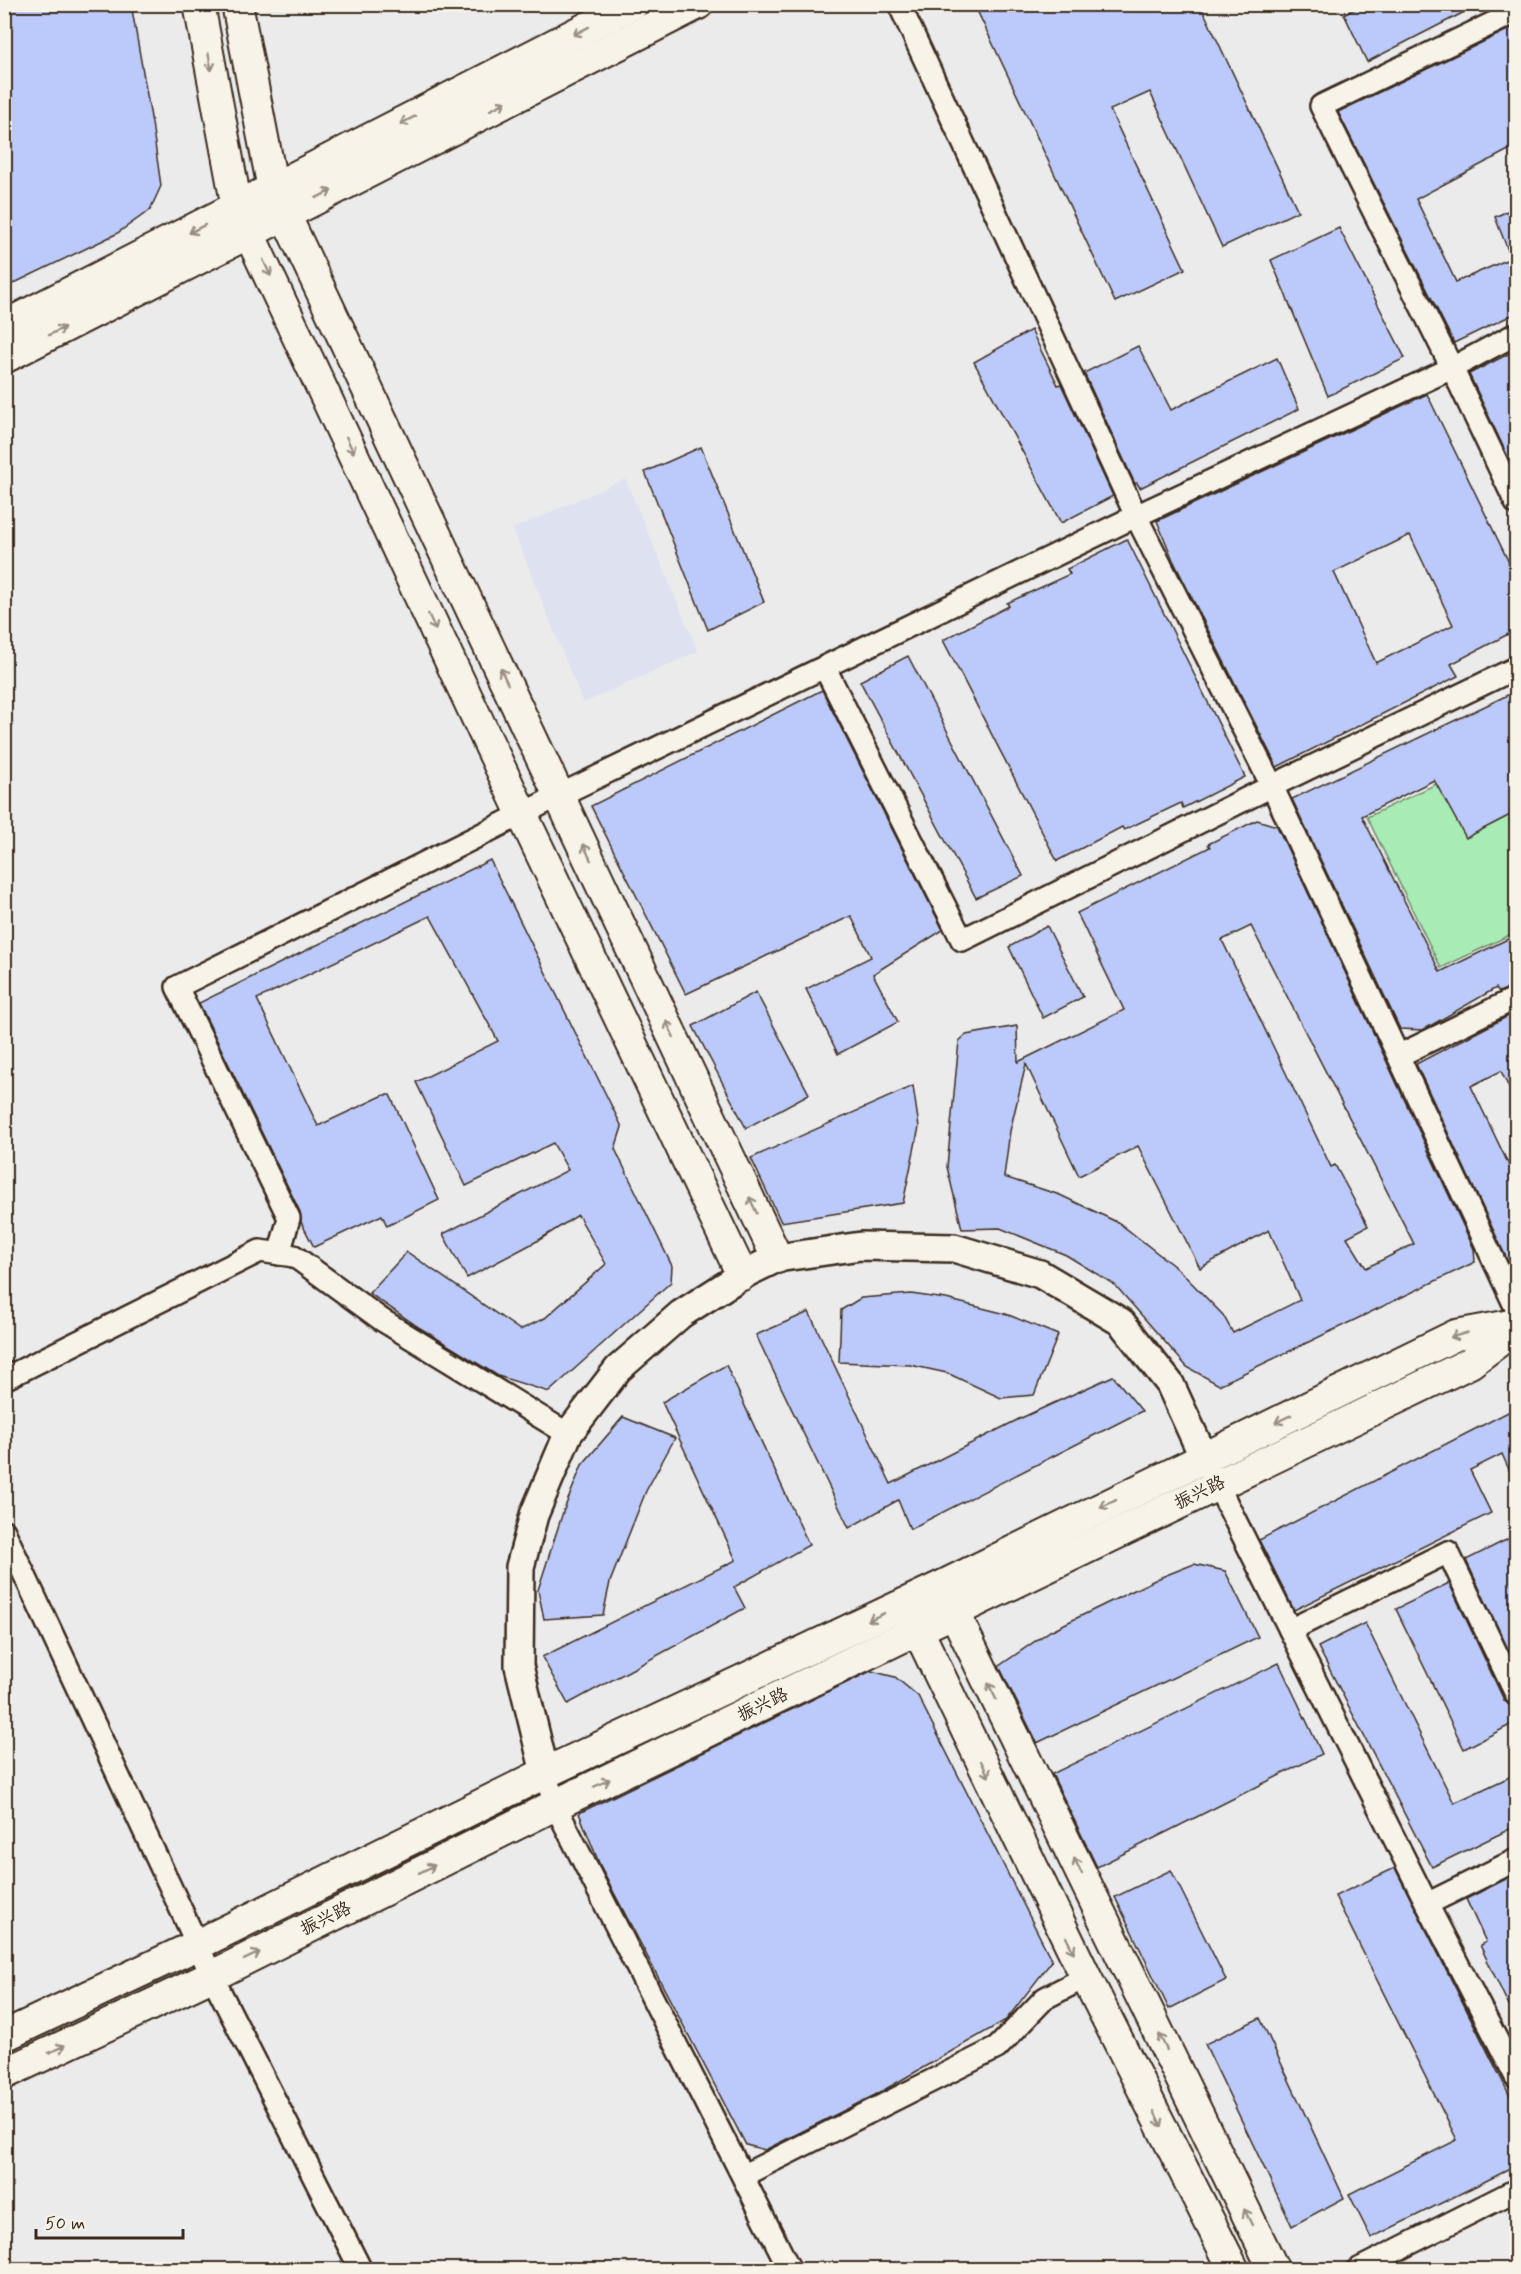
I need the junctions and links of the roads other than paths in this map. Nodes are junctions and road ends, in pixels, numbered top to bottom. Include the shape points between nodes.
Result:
1 (199, 4) edge
2 (237, 4) edge
3 (633, 4) edge
4 (698, 4) edge
5 (899, 4) edge
6 (1516, 12) edge
7 (280, 201) junction
8 (244, 220) junction
9 (4, 326) edge
10 (1516, 334) edge
11 (4, 358) edge
12 (1452, 368) junction
13 (1516, 503) edge
14 (1136, 516) junction
15 (825, 668) junction
16 (1516, 668) edge
17 (1272, 786) junction
18 (560, 795) junction
19 (522, 814) junction
20 (1516, 998) edge
21 (1400, 1056) junction
22 (279, 1254) junction
23 (777, 1258) junction
24 (742, 1275) junction
25 (1516, 1308) edge
26 (1516, 1326) edge
27 (4, 1379) edge
28 (568, 1434) junction
29 (1203, 1458) junction
30 (1217, 1484) junction
31 (4, 1531) edge
32 (944, 1585) junction
33 (904, 1603) junction
34 (955, 1614) junction
35 (918, 1630) junction
36 (1290, 1630) junction
37 (1516, 1694) edge
38 (545, 1773) junction
39 (555, 1805) junction
40 (1516, 1860) edge
41 (1427, 1904) junction
42 (197, 1945) junction
43 (212, 1976) junction
44 (1086, 1977) junction
45 (4, 2036) edge
46 (4, 2074) edge
47 (1516, 2077) edge
48 (744, 2175) junction
49 (1516, 2190) edge
50 (361, 2270) edge
51 (790, 2270) edge
52 (1234, 2270) edge
53 (1274, 2270) edge
54 (1357, 2270) edge

1 -> 8 main road
2 - 7 main road
3 -> 7 main road
7 -> 4 main road
5 - 14 street
6 - 12 street via 1321,106
7 - 8 main road
18 -> 7 main road
8 -> 9 main road
11 -> 8 main road
8 -> 19 main road
10 - 12 street
12 - 13 street
12 - 14 street
14 - 15 street
14 - 17 street
15 - 17 street via 962,940
15 - 18 street
16 - 17 street
17 - 21 street
18 - 19 street
23 -> 18 main road
19 - 22 street via 177,987 289,1218
19 - 24 main road
20 - 21 street
21 - 25 street
22 - 27 street via 260,1251
22 - 28 street via 294,1256 382,1320
23 - 24 street
23 - 29 street via 861,1246 954,1248 1040,1274 1121,1322 1170,1384
24 - 28 street via 681,1314 618,1369
26 -> 29 main road, 振兴路 via 1456,1335
26 - 30 main road, 振兴路 via 1470,1363
28 - 38 street via 534,1515 520,1567 519,1666
29 - 30 street
29 -> 32 main road, 振兴路
30 - 34 main road, 振兴路
30 - 36 street
31 - 42 street
32 - 33 main road, 振兴路
32 - 34 main road
33 - 35 main road
33 -> 38 main road, 振兴路
34 - 35 main road, 振兴路
53 -> 34 main road
39 -> 35 main road, 振兴路
35 -> 44 main road
36 - 37 street via 1448,1552
36 - 41 street
38 - 39 street
38 - 42 main road, 振兴路
43 -> 39 main road, 振兴路
39 - 48 street
40 - 41 street
41 - 47 street
42 - 43 street
42 - 45 main road, 振兴路
46 -> 43 main road, 振兴路
43 - 50 street
44 - 48 street via 1045,1998 997,2048
44 -> 52 main road
48 - 51 street
49 - 54 street

